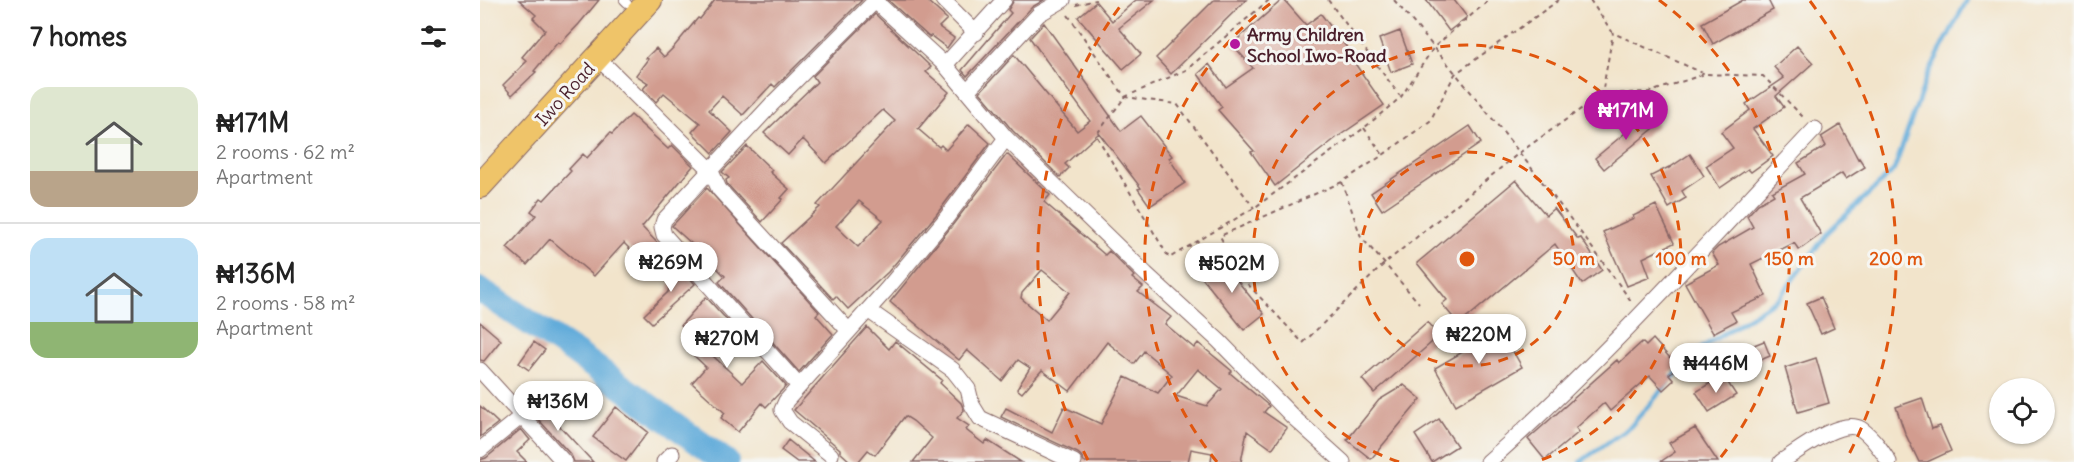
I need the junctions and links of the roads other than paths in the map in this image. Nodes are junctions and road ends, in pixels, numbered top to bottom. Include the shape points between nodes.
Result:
1 (943, 0) edge
2 (1004, 0) edge
3 (633, 1) edge
4 (874, 1) edge
5 (1067, 5) edge
6 (976, 33) junction
7 (598, 58) junction
8 (945, 65) junction
9 (967, 91) junction
10 (1815, 129) road end
11 (1006, 138) junction
12 (480, 166) edge
13 (710, 168) junction
14 (480, 186) edge
15 (868, 310) junction
16 (849, 331) junction
17 (480, 370) edge
18 (799, 386) junction
19 (523, 415) junction
20 (480, 450) edge
21 (831, 455) dead end
22 (564, 462) edge
23 (1074, 462) edge
24 (1343, 462) edge
25 (1488, 462) edge
26 (1781, 462) edge
27 (1889, 462) edge

1 - 6 street
2 - 6 street
3 - 7 highway, Iwo Road
3 - 12 highway, Iwo Road
4 - 8 street
4 - 13 street
5 - 9 street via 1040,14
6 - 8 street
7 - 13 street
7 - 14 highway, Iwo Road
8 - 9 street
9 - 11 street
10 - 25 street via 1606,352
11 - 15 street via 944,221
11 - 24 street
13 - 16 street via 719,189
13 - 18 street via 664,220 664,235
15 - 16 street
15 - 23 street via 953,370 968,389 980,418
16 - 18 street
17 - 19 street
18 - 21 street via 782,410 790,422
19 - 20 street
19 - 22 street
26 - 27 street via 1835,429 1848,426 1861,429

